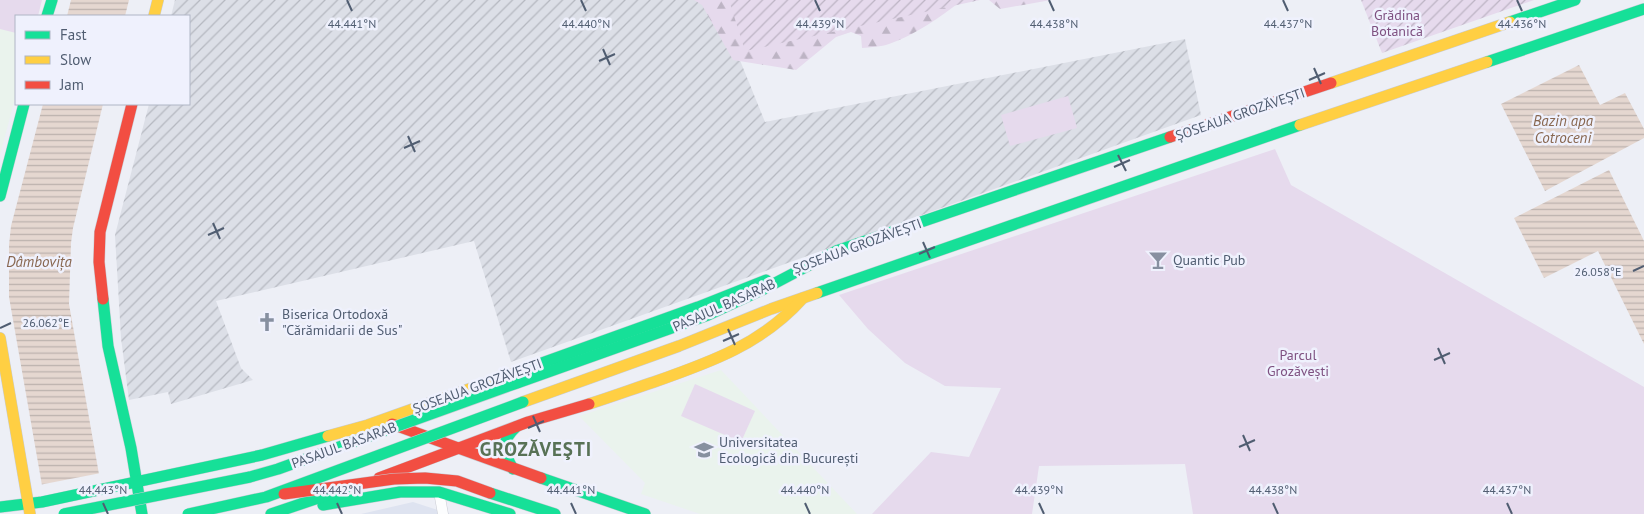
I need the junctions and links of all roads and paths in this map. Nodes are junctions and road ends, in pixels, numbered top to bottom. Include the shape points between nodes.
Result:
1 (52, 0) edge
2 (158, 0) edge
3 (1575, 0) edge
4 (1644, 9) edge
5 (48, 15) edge
6 (154, 15) edge
7 (24, 105) edge
8 (132, 105) edge
9 (0, 196) edge
10 (836, 251) junction
11 (804, 298) junction
12 (0, 338) edge
13 (368, 425) junction
14 (517, 426) junction
15 (458, 449) junction
16 (513, 469) junction
17 (137, 482) junction
18 (439, 492) junction
19 (266, 497) junction
20 (0, 507) edge
21 (29, 509) edge
22 (275, 513) edge
23 (64, 514) edge
24 (142, 514) edge
25 (188, 514) edge
26 (443, 514) edge
27 (510, 514) edge
28 (555, 514) edge
29 (645, 514) edge

1 - 5 main road
2 - 6 main road
3 - 10 main road, ȘOSEAUA GROZĂVEȘTI
4 - 11 main road via 1264,137
7 - 9 main road
8 - 17 main road via 100,232 99,262 108,346
10 - 13 main road, ȘOSEAUA GROZĂVEȘTI via 698,307
10 - 23 main road, PASAJUL BASARAB, bridge via 708,315 278,469
11 - 14 main road via 780,322 741,348 603,399
11 - 19 main road, PASAJUL BASARAB, bridge via 688,344
12 - 21 main road
13 - 15 main road via 390,424
13 - 17 main road, ȘOSEAUA GROZĂVEȘTI via 262,455
14 - 15 main road
14 - 16 main road via 506,436 504,444 504,452
15 - 16 main road
15 - 22 main road
16 - 29 main road
17 - 21 main road, ȘOSEAUA GROZĂVEȘTI via 42,502
17 - 24 main road
18 - 22 main road via 400,492
18 - 26 street
18 - 27 main road
19 - 25 main road, PASAJUL BASARAB, bridge
19 - 28 main road, bridge via 425,478 457,482
20 - 21 main road, ȘOSEAUA GROZĂVEȘTI

